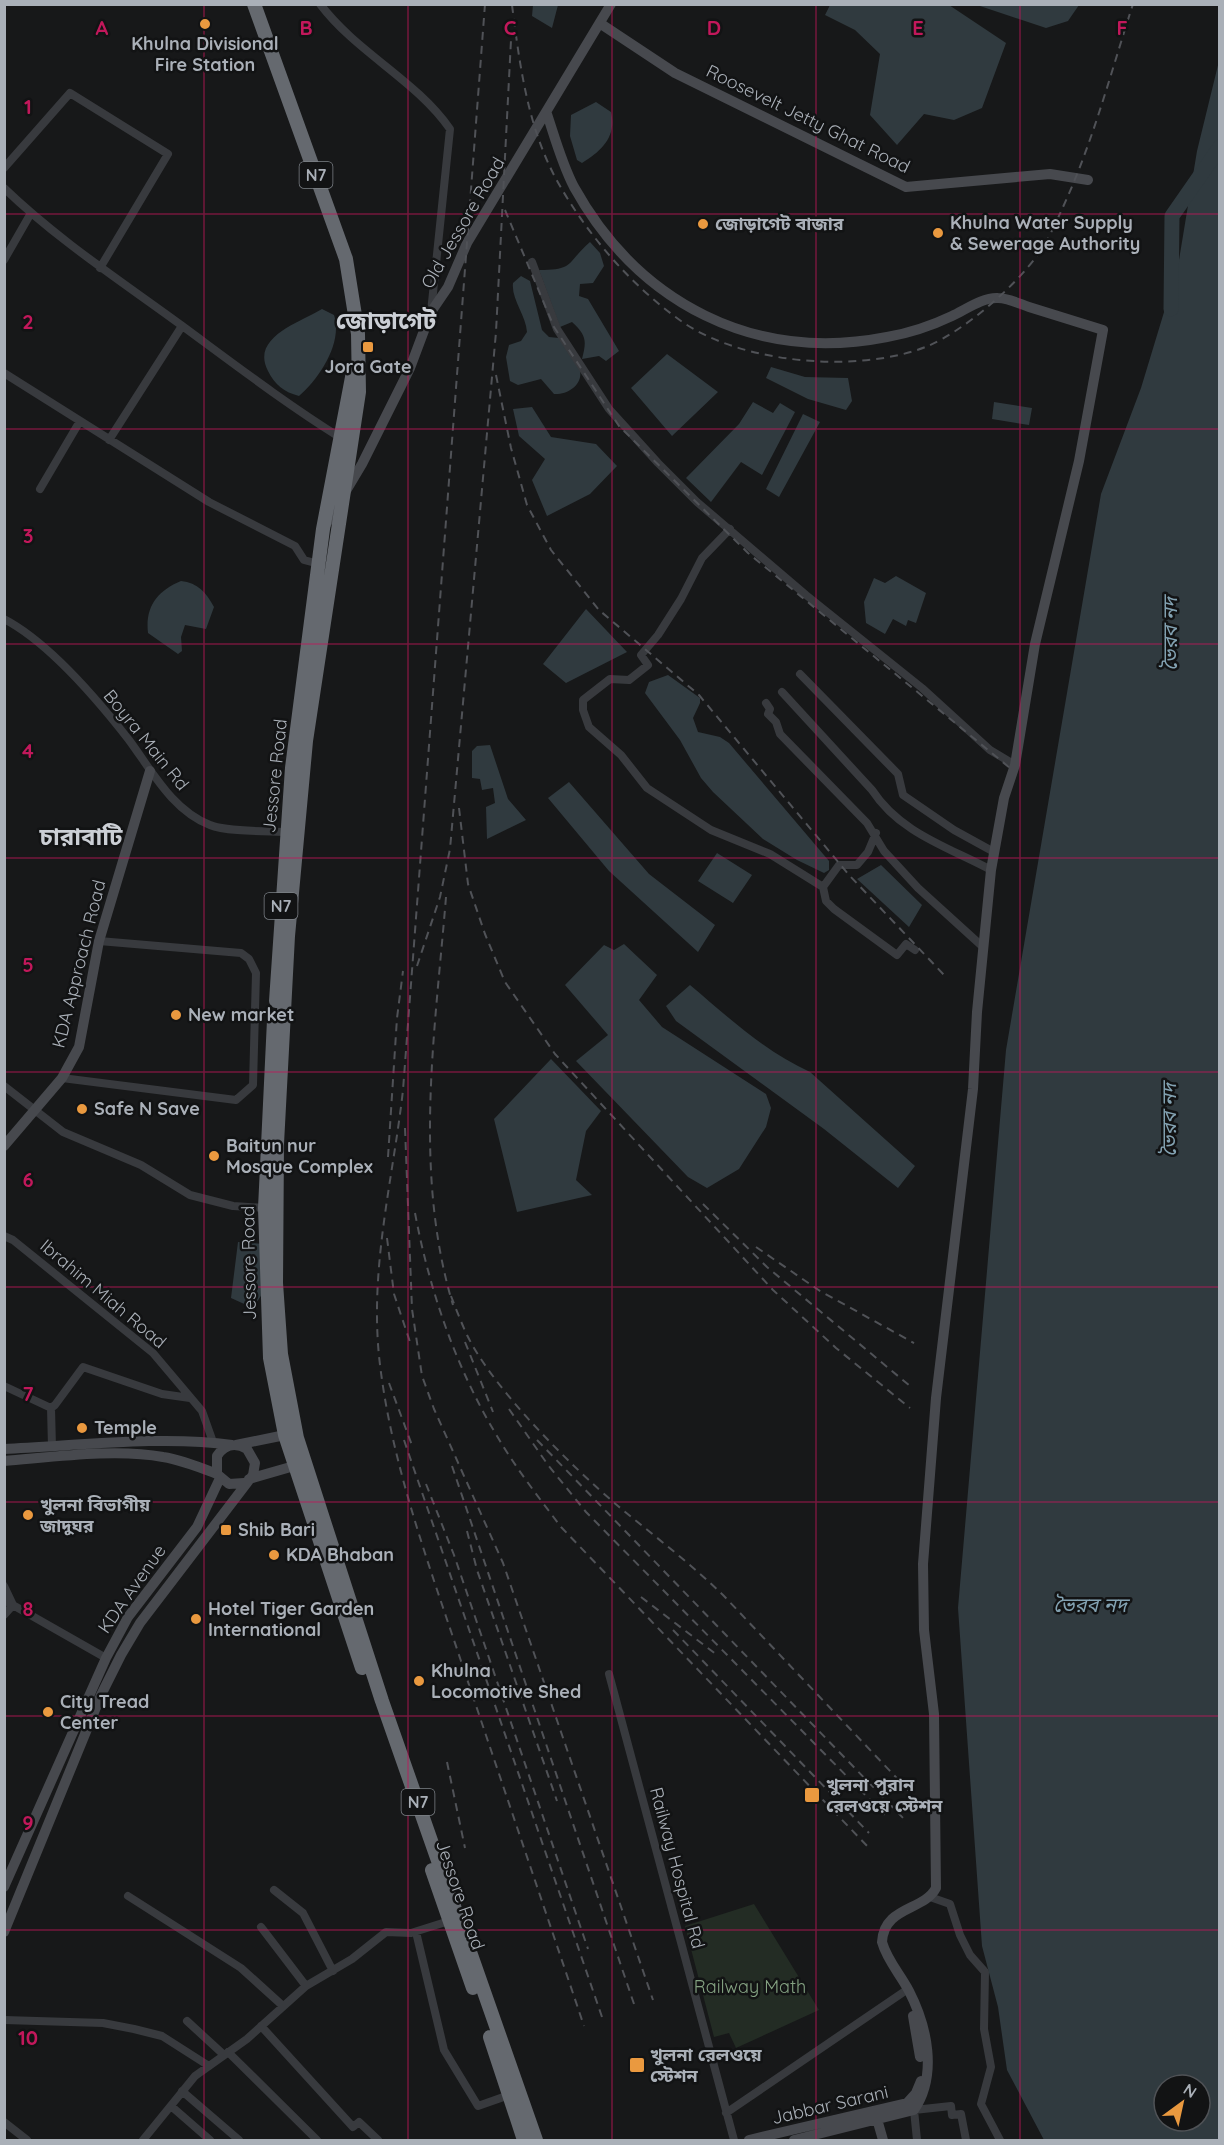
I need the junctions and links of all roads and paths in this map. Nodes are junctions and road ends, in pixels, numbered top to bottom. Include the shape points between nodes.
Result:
1 (254, 4) edge
2 (321, 4) edge
3 (611, 4) edge
4 (601, 24) junction
5 (547, 114) junction
6 (4, 168) edge
7 (1088, 180) dead end
8 (4, 188) edge
9 (31, 213) junction
10 (4, 260) edge
11 (532, 262) dead end
12 (100, 268) junction
13 (431, 312) junction
14 (182, 326) junction
15 (358, 349) junction
16 (4, 373) edge
17 (80, 421) junction
18 (340, 438) junction
19 (109, 440) junction
20 (40, 489) dead end
21 (341, 501) junction
22 (323, 529) junction
23 (730, 529) junction
24 (319, 564) junction
25 (4, 619) edge
26 (800, 674) dead end
27 (782, 693) dead end
28 (766, 704) dead end
29 (1015, 765) junction
30 (150, 771) junction
31 (287, 832) junction
32 (876, 834) junction
33 (994, 852) junction
34 (991, 870) junction
35 (823, 888) junction
36 (99, 941) junction
37 (983, 947) junction
38 (915, 950) dead end
39 (62, 1078) junction
40 (253, 1085) junction
41 (4, 1086) edge
42 (271, 1089) junction
43 (33, 1110) junction
44 (4, 1146) edge
45 (265, 1208) junction
46 (4, 1236) edge
47 (4, 1386) edge
48 (190, 1398) junction
49 (51, 1408) junction
50 (285, 1435) junction
51 (213, 1442) junction
52 (234, 1445) junction
53 (52, 1447) junction
54 (4, 1449) edge
55 (4, 1461) edge
56 (300, 1464) junction
57 (218, 1476) junction
58 (247, 1481) junction
59 (4, 1586) edge
60 (4, 1600) edge
61 (13, 1605) junction
62 (4, 1615) edge
63 (106, 1658) junction
64 (609, 1674) dead end
65 (4, 1887) edge
66 (273, 1890) dead end
67 (128, 1896) dead end
68 (930, 1897) junction
69 (453, 1919) junction
70 (261, 1927) dead end
71 (4, 1932) edge
72 (416, 1932) junction
73 (333, 1971) junction
74 (306, 1986) junction
75 (908, 1989) junction
76 (283, 2006) junction
77 (4, 2020) edge
78 (187, 2022) dead end
79 (261, 2026) junction
80 (226, 2054) junction
81 (209, 2066) junction
82 (182, 2091) junction
83 (508, 2095) junction
84 (171, 2106) junction
85 (914, 2110) junction
86 (726, 2113) junction
87 (877, 2119) junction
88 (4, 2122) edge
89 (27, 2140) edge
90 (143, 2140) edge
91 (210, 2140) edge
92 (239, 2140) edge
93 (317, 2140) edge
94 (378, 2140) edge
95 (525, 2140) edge
96 (536, 2140) edge
97 (734, 2140) edge
98 (749, 2140) edge
99 (794, 2140) edge
100 (883, 2140) edge
101 (917, 2140) edge
102 (966, 2140) edge
103 (1000, 2140) edge

1 - 15 highway, Jessore Road / N7 via 346,259
2 - 13 street via 372,57 435,107 450,129
3 - 4 street, Old Jessore Road
4 - 5 street, Old Jessore Road
4 - 7 street, Roosevelt Jetty Ghat Road via 675,73 906,187 1050,174
5 - 13 street, Old Jessore Road via 467,243 448,288
5 - 29 street via 573,185 624,258 697,313 738,329 781,341 869,341 909,333 998,297 1103,330 1079,461 1035,644
6 - 12 street via 70,93 168,154
8 - 9 street
9 - 10 street
9 - 12 street
11 - 23 street via 557,329 609,409 697,502
12 - 14 street
13 - 21 street, Old Jessore Road via 410,368
14 - 18 street via 274,396
14 - 19 street
15 - 18 highway, Jessore Road / N7
15 - 21 highway, Jessore Road / N7 via 359,392
16 - 17 street
17 - 19 street
17 - 20 street
18 - 22 highway, Jessore Road / N7
19 - 24 street via 209,502 295,546 304,560
21 - 22 street, Old Jessore Road
21 - 56 highway, Jessore Road / N7 via 302,772 277,1144 276,1283 281,1354
22 - 24 highway, Jessore Road / N7
23 - 29 street via 922,688 990,750
23 - 35 street via 702,558 681,599 641,655 648,665 629,680 610,679 595,688 583,700 583,710 589,727 621,755 647,788 711,830 770,854
24 - 31 highway, Jessore Road / N7
25 - 30 street, Boyra Main Rd via 70,673
26 - 33 street via 898,774 903,795
27 - 34 street via 898,820 927,840
28 - 32 street via 780,734
29 - 33 street
30 - 31 street, Boyra Main Rd via 183,807 212,826
30 - 36 street, KDA Approach Road
31 - 42 highway, Jessore Road / N7
32 - 35 street via 857,865 840,865
32 - 37 street via 884,851 918,888
33 - 34 street
34 - 37 street
35 - 38 street via 826,901 834,909 897,955 906,944
36 - 39 street, KDA Approach Road via 79,1047
36 - 40 street via 241,953 249,959 256,973
37 - 68 street via 973,1089 944,1317 923,1564 924,1630 934,1714 936,1888
39 - 40 street via 236,1100
39 - 43 street, KDA Approach Road
40 - 42 street
41 - 43 street
42 - 45 highway, Jessore Road / N7
43 - 44 street, KDA Approach Road
43 - 45 street via 63,1132 141,1165 190,1195 233,1206
45 - 50 highway, Jessore Road / N7 via 270,1358
46 - 48 street, Ibrahim Miah Road via 153,1353
47 - 49 street
48 - 49 street via 162,1394 83,1368
48 - 51 street, Ibrahim Miah Road via 202,1411
49 - 53 street
50 - 52 street
50 - 56 highway, Jessore Road / N7
51 - 52 street
51 - 53 street
52 - 57 street via 217,1456
52 - 58 street via 247,1449 254,1458 255,1469
53 - 54 street
55 - 57 street via 73,1455 152,1455 184,1461
56 - 58 street
56 - 69 highway, N7
57 - 58 street via 229,1484
57 - 63 street, KDA Avenue via 197,1527 128,1617
58 - 71 street via 140,1623 121,1655
59 - 61 street
60 - 61 street
61 - 62 street
61 - 63 street
63 - 65 street, KDA Avenue
64 - 86 street, Railway Hospital Rd
66 - 73 street via 303,1913
67 - 76 street via 241,1968
68 - 75 street via 895,1917 883,1934 884,1949
68 - 103 street via 950,1904 970,1955 985,1972 984,2029 991,2067 981,2104
69 - 72 street
69 - 83 highway, Jessore Road / N7
69 - 96 highway, N7
70 - 74 street
72 - 73 street via 386,1932
72 - 83 street via 444,2049 478,2106
73 - 74 street
74 - 76 street
75 - 85 street, Jabbar Sarani via 919,2012 926,2053 926,2086
75 - 86 street
75 - 98 street, Jabbar Sarani via 921,2070 920,2084 907,2103
76 - 79 street
77 - 81 street via 103,2023 134,2029 162,2036
78 - 80 street
79 - 80 street
79 - 94 street via 353,2127 359,2122
80 - 81 street
80 - 93 street
81 - 82 street
82 - 84 street
82 - 92 street
83 - 95 highway, Jessore Road / N7
84 - 90 street
84 - 91 street
85 - 87 street, Jabbar Sarani
85 - 101 street
85 - 102 street via 951,2106 952,2115 961,2114
86 - 97 street, Railway Hospital Rd
87 - 99 street, Jabbar Sarani
87 - 100 street
88 - 89 street

